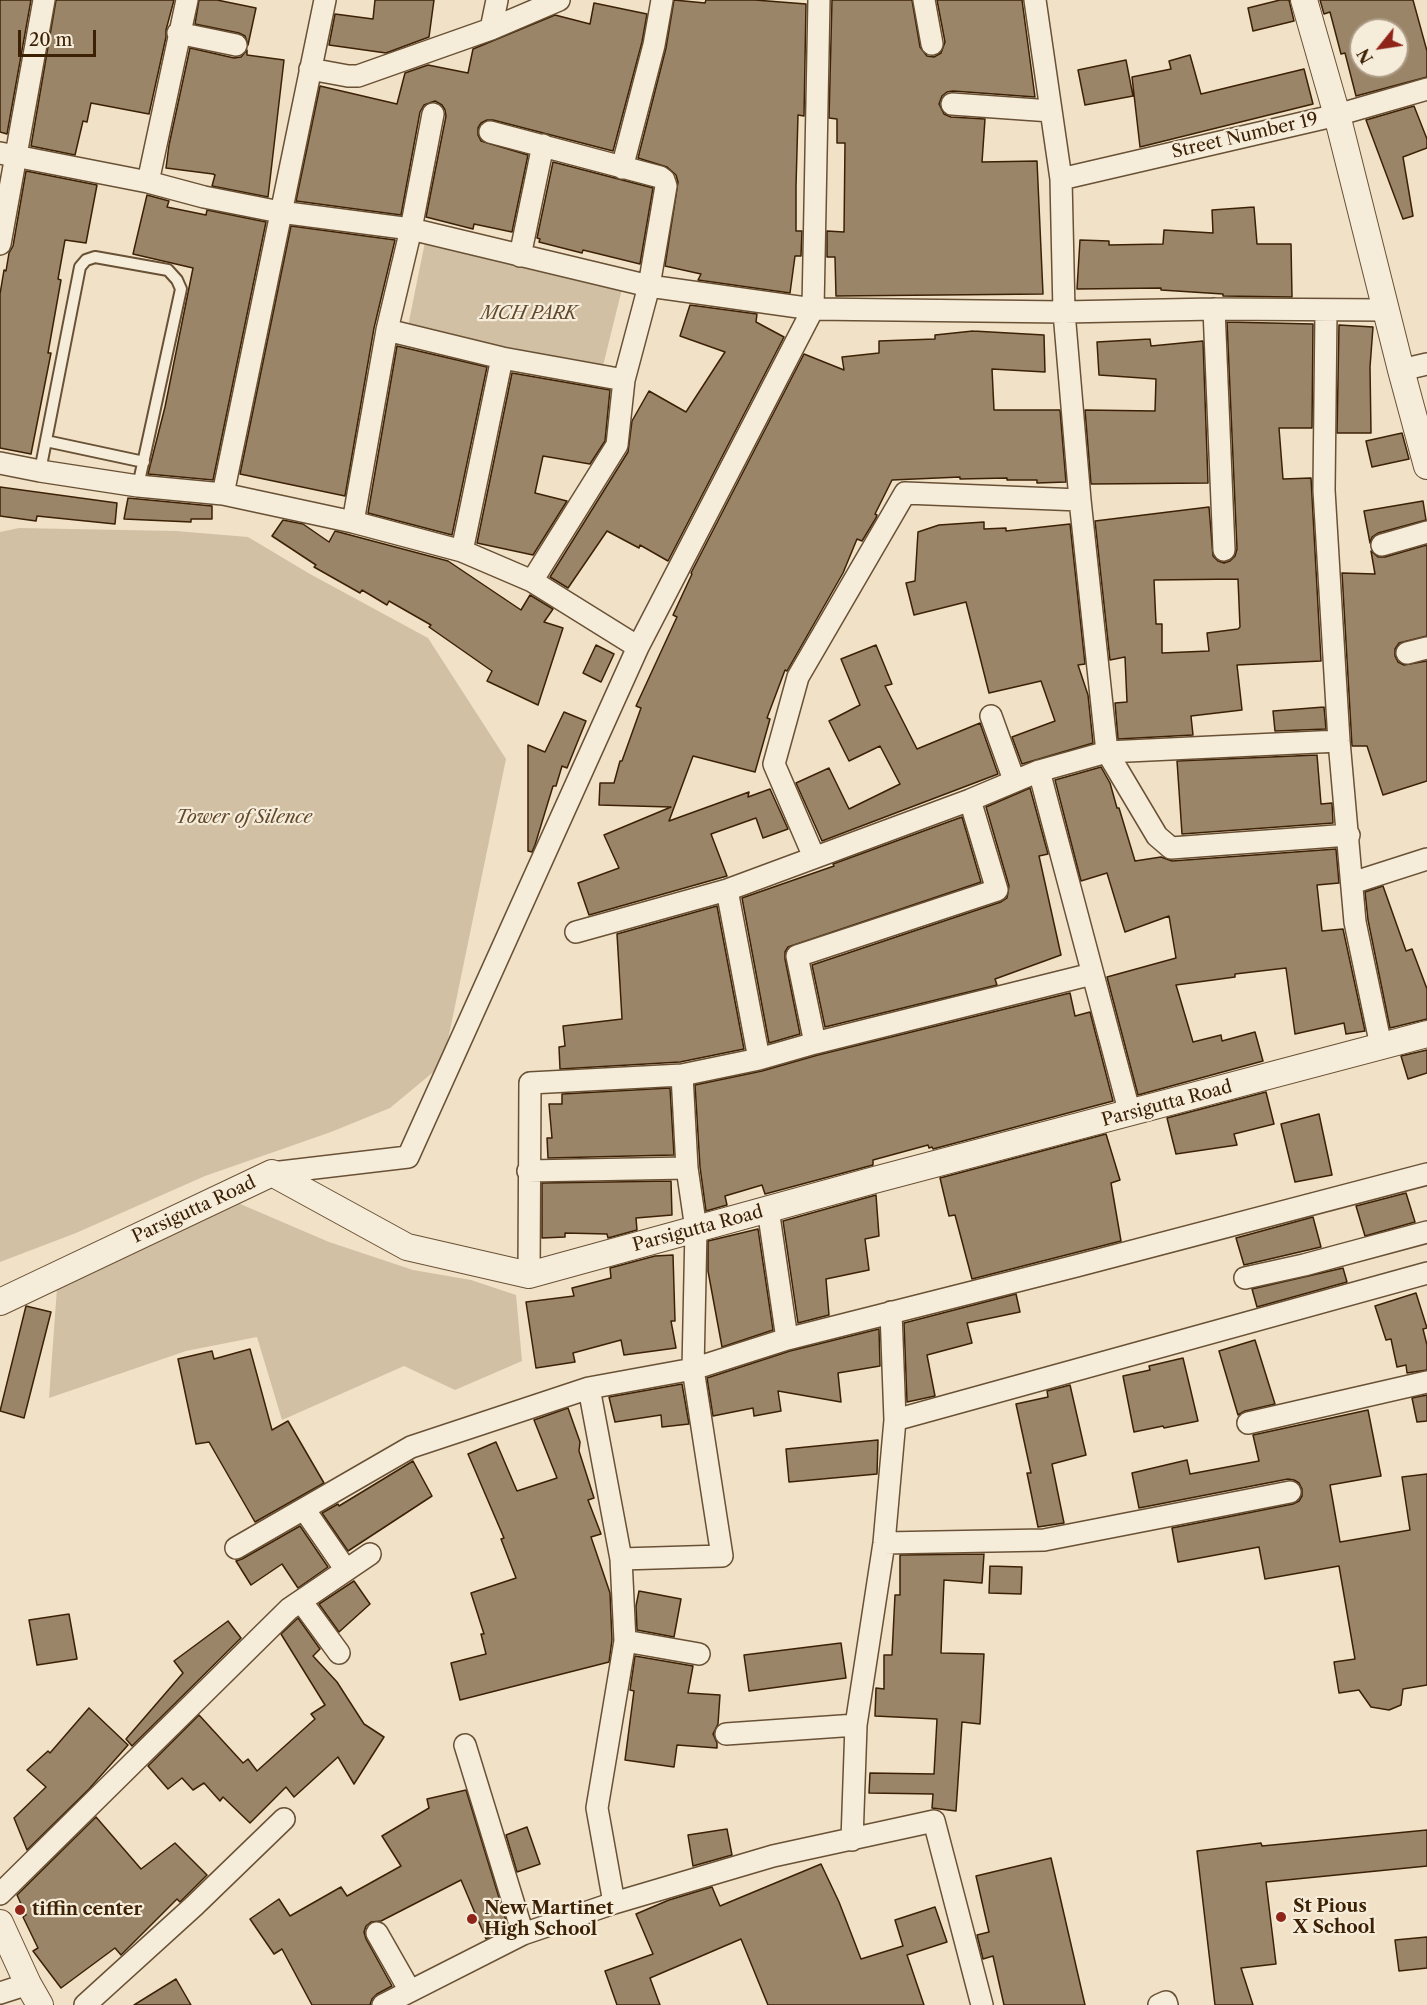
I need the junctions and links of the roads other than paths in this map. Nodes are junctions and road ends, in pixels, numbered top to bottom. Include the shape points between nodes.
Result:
1 (44, 0) edge
2 (187, 0) edge
3 (325, 0) edge
4 (496, 0) edge
5 (559, 0) edge
6 (662, 0) edge
7 (819, 0) edge
8 (924, 0) edge
9 (1035, 0) edge
10 (1304, 0) edge
11 (491, 29) junction
12 (178, 33) junction
13 (932, 44) dead end
14 (236, 45) dead end
15 (310, 69) junction
16 (1427, 89) edge
17 (952, 104) dead end
18 (1051, 111) junction
19 (433, 114) dead end
20 (1337, 115) junction
21 (490, 132) dead end
22 (543, 145) junction
23 (8, 156) edge
24 (622, 168) junction
25 (1061, 179) junction
26 (148, 182) junction
27 (280, 212) junction
28 (411, 229) junction
29 (0, 244) edge
30 (520, 256) junction
31 (649, 286) junction
32 (813, 309) junction
33 (1214, 309) junction
34 (1386, 310) junction
35 (1064, 312) junction
36 (1326, 312) junction
37 (387, 330) junction
38 (502, 358) junction
39 (1427, 364) edge
40 (1401, 370) junction
41 (624, 380) junction
42 (46, 441) junction
43 (144, 462) junction
44 (0, 463) edge
45 (1427, 466) edge
46 (40, 471) junction
47 (138, 486) junction
48 (223, 494) junction
49 (1080, 500) junction
50 (354, 522) junction
51 (1427, 532) edge
52 (1382, 545) dead end
53 (462, 550) junction
54 (1224, 550) dead end
55 (532, 581) junction
56 (638, 647) junction
57 (991, 716) dead end
58 (1340, 741) junction
59 (1107, 752) junction
60 (1039, 771) junction
61 (1014, 780) junction
62 (970, 800) junction
63 (1349, 835) junction
64 (814, 857) junction
65 (1427, 859) edge
66 (1352, 883) junction
67 (727, 890) junction
68 (576, 932) dead end
69 (1092, 974) junction
70 (1427, 1034) edge
71 (815, 1043) junction
72 (1381, 1047) junction
73 (759, 1059) junction
74 (682, 1075) junction
75 (1130, 1114) junction
76 (687, 1167) junction
77 (528, 1171) junction
78 (272, 1173) junction
79 (1427, 1174) edge
80 (768, 1209) junction
81 (696, 1229) junction
82 (1427, 1232) edge
83 (1427, 1273) edge
84 (529, 1275) junction
85 (1245, 1278) dead end
86 (0, 1302) edge
87 (891, 1312) junction
88 (787, 1339) junction
89 (693, 1369) junction
90 (1427, 1382) edge
91 (590, 1388) junction
92 (895, 1420) junction
93 (1248, 1423) dead end
94 (1290, 1492) dead end
95 (304, 1509) junction
96 (884, 1543) junction
97 (236, 1548) dead end
98 (370, 1554) dead end
99 (621, 1559) junction
100 (346, 1570) junction
101 (301, 1601) junction
102 (625, 1641) junction
103 (339, 1653) dead end
104 (699, 1654) dead end
105 (856, 1725) junction
106 (726, 1734) dead end
107 (465, 1745) dead end
108 (284, 1819) dead end
109 (852, 1840) junction
110 (0, 1894) edge
111 (614, 1903) junction
112 (0, 1923) edge
113 (377, 1933) dead end
114 (523, 1934) junction
115 (410, 1991) junction
116 (0, 1993) edge
117 (34, 1995) edge
118 (85, 2005) edge
119 (383, 2005) edge
120 (982, 2005) edge
121 (1159, 2005) edge
122 (1167, 2005) edge

1 - 23 street
2 - 12 street
3 - 15 street
4 - 11 street
5 - 11 street
6 - 24 street
7 - 32 street
8 - 13 street
9 - 18 street
10 - 20 street
11 - 15 street via 358,76
12 - 14 street
12 - 26 street
15 - 27 street
16 - 20 street, Street Number 19
17 - 18 street
18 - 25 street
19 - 28 street
20 - 25 street, Street Number 19
20 - 34 street
21 - 22 street
22 - 24 street
22 - 30 street
23 - 26 street
23 - 29 street
24 - 31 street via 660,177 666,186
25 - 35 street
26 - 27 street
27 - 28 street
27 - 48 street
28 - 30 street
28 - 37 street
30 - 31 street
31 - 32 street
31 - 41 street
32 - 35 street
32 - 56 street
33 - 35 street
33 - 36 street
33 - 54 street
34 - 36 street
34 - 40 street
35 - 49 street
36 - 58 street via 1324,490
37 - 38 street
37 - 50 street
38 - 41 street
38 - 53 street
39 - 40 street
40 - 45 street
41 - 55 street via 617,445
42 - 43 lane
42 - 43 lane via 80,267 95,257 168,270 181,290
42 - 46 lane
43 - 47 lane
44 - 46 street
46 - 47 street
47 - 48 street
48 - 50 street
49 - 59 street
49 - 64 street via 905,493 798,677 774,764
50 - 53 street
51 - 52 street
53 - 55 street
55 - 56 street
56 - 78 street via 408,1157
57 - 61 street
58 - 59 street
58 - 63 street
59 - 60 street
59 - 63 street via 1156,836 1171,848
60 - 61 street
60 - 69 street
61 - 62 street
62 - 64 street
62 - 71 street via 997,890 797,956
63 - 66 street
64 - 67 street
65 - 66 street
66 - 72 street via 1355,922
67 - 68 street
67 - 73 street
69 - 71 street
69 - 75 street
70 - 72 street, Parsigutta Road
71 - 73 street
72 - 75 street, Parsigutta Road
73 - 74 street
74 - 76 street
74 - 77 street via 530,1083
75 - 80 street, Parsigutta Road
76 - 77 street
76 - 81 street
77 - 84 street
78 - 84 street, Parsigutta Road via 407,1247
78 - 86 street, Parsigutta Road
79 - 87 street
80 - 81 street, Parsigutta Road
80 - 88 street
81 - 84 street, Parsigutta Road
81 - 89 street
82 - 85 street
83 - 92 street
87 - 88 street
87 - 92 street
88 - 89 street
89 - 91 street
89 - 99 street via 722,1556
90 - 93 street
91 - 95 street via 411,1447
91 - 99 street
92 - 96 street
94 - 96 street via 1044,1540
95 - 97 street
95 - 100 street
96 - 105 street
98 - 100 street
99 - 102 street
100 - 101 street
101 - 103 street
101 - 110 street
102 - 104 street
102 - 111 street via 597,1808
105 - 106 street
105 - 109 street
107 - 114 street
108 - 118 street
109 - 111 street via 773,1856
109 - 120 street via 934,1821
111 - 114 street
112 - 117 street
113 - 115 street
114 - 115 street
115 - 119 street
116 - 117 street
121 - 122 street

